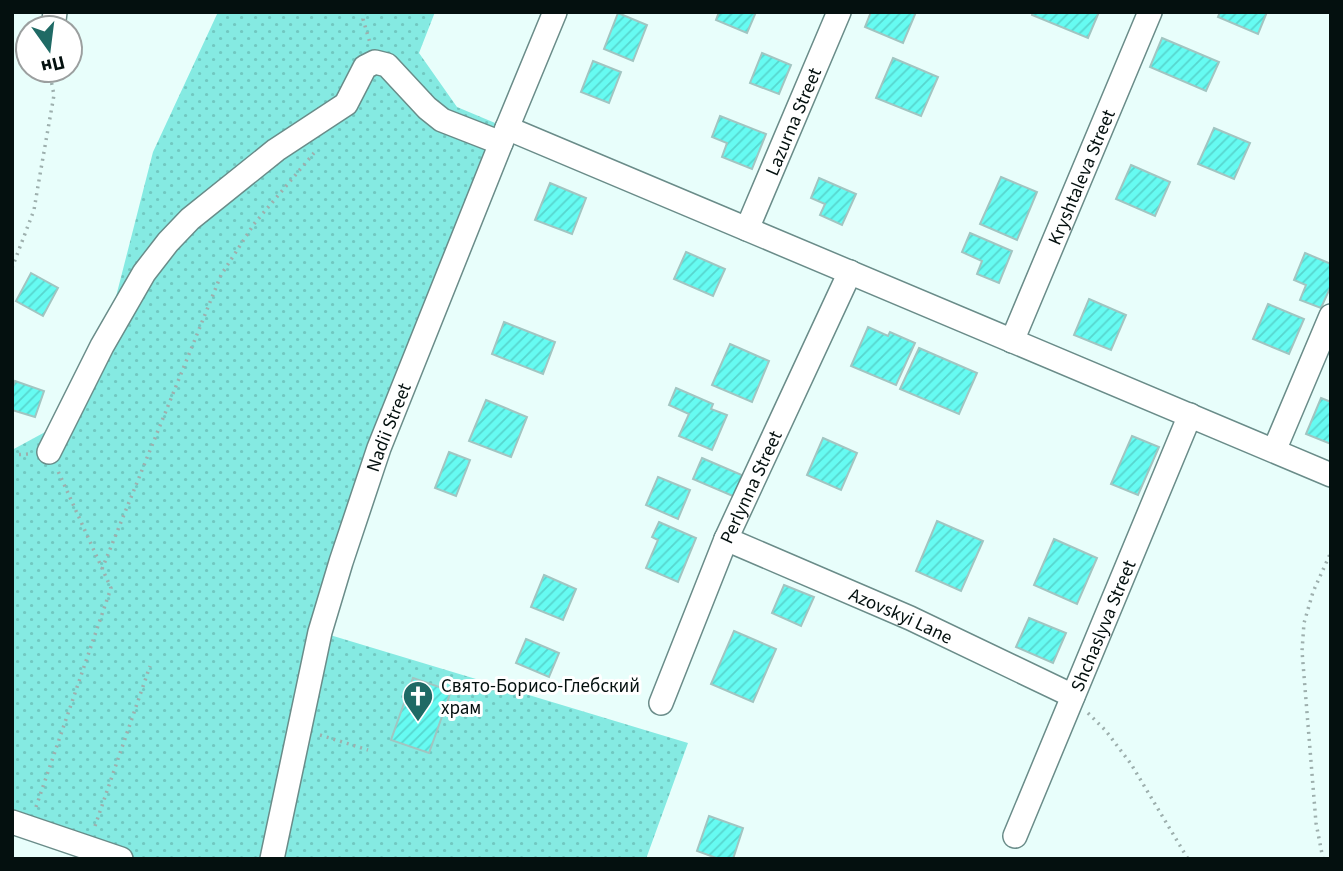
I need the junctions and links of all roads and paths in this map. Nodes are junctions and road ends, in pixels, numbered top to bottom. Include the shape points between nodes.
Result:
1 (365, 12) edge
2 (555, 12) edge
3 (839, 12) edge
4 (1150, 12) edge
5 (375, 62) junction
6 (52, 84) edge
7 (504, 135) junction
8 (320, 146) dead end
9 (747, 229) junction
10 (12, 268) edge
11 (850, 272) junction
12 (1331, 316) edge
13 (1012, 341) junction
14 (1189, 415) junction
15 (1276, 446) dead end
16 (49, 452) joint
17 (1331, 475) edge
18 (726, 539) junction
19 (1331, 552) edge
20 (102, 569) junction
21 (150, 666) dead end
22 (1073, 696) junction
23 (661, 703) dead end
24 (300, 728) junction
25 (368, 750) dead end
26 (21, 825) edge
27 (1015, 836) dead end
28 (88, 848) junction
29 (121, 859) edge
30 (272, 859) edge
31 (1188, 859) edge
32 (1323, 859) edge

1 - 5 path
2 - 7 street, Nadii Street
3 - 9 street, Lazurna Street
4 - 13 street, Kryshtaleva Street
5 - 7 street via 387,65 442,120
5 - 16 street via 365,67 345,104 276,150 168,242 144,273 102,346
6 - 10 path via 54,95 33,210
7 - 9 street
7 - 24 street, Nadii Street via 379,448 320,632
8 - 20 path via 254,224 220,275
9 - 11 street
11 - 13 street
11 - 18 street, Perlynna Street
12 - 15 street
13 - 14 street
14 - 17 street
14 - 22 street, Shchaslyva Street
16 - 20 path
18 - 22 street, Azovskyi Lane
18 - 23 street, Perlynna Street
19 - 32 path via 1313,592 1302,651
20 - 26 path via 111,588
21 - 28 path
22 - 27 street, Shchaslyva Street
22 - 31 path via 1131,764
24 - 25 path
24 - 30 street, Nadii Street
26 - 28 street
28 - 29 street

